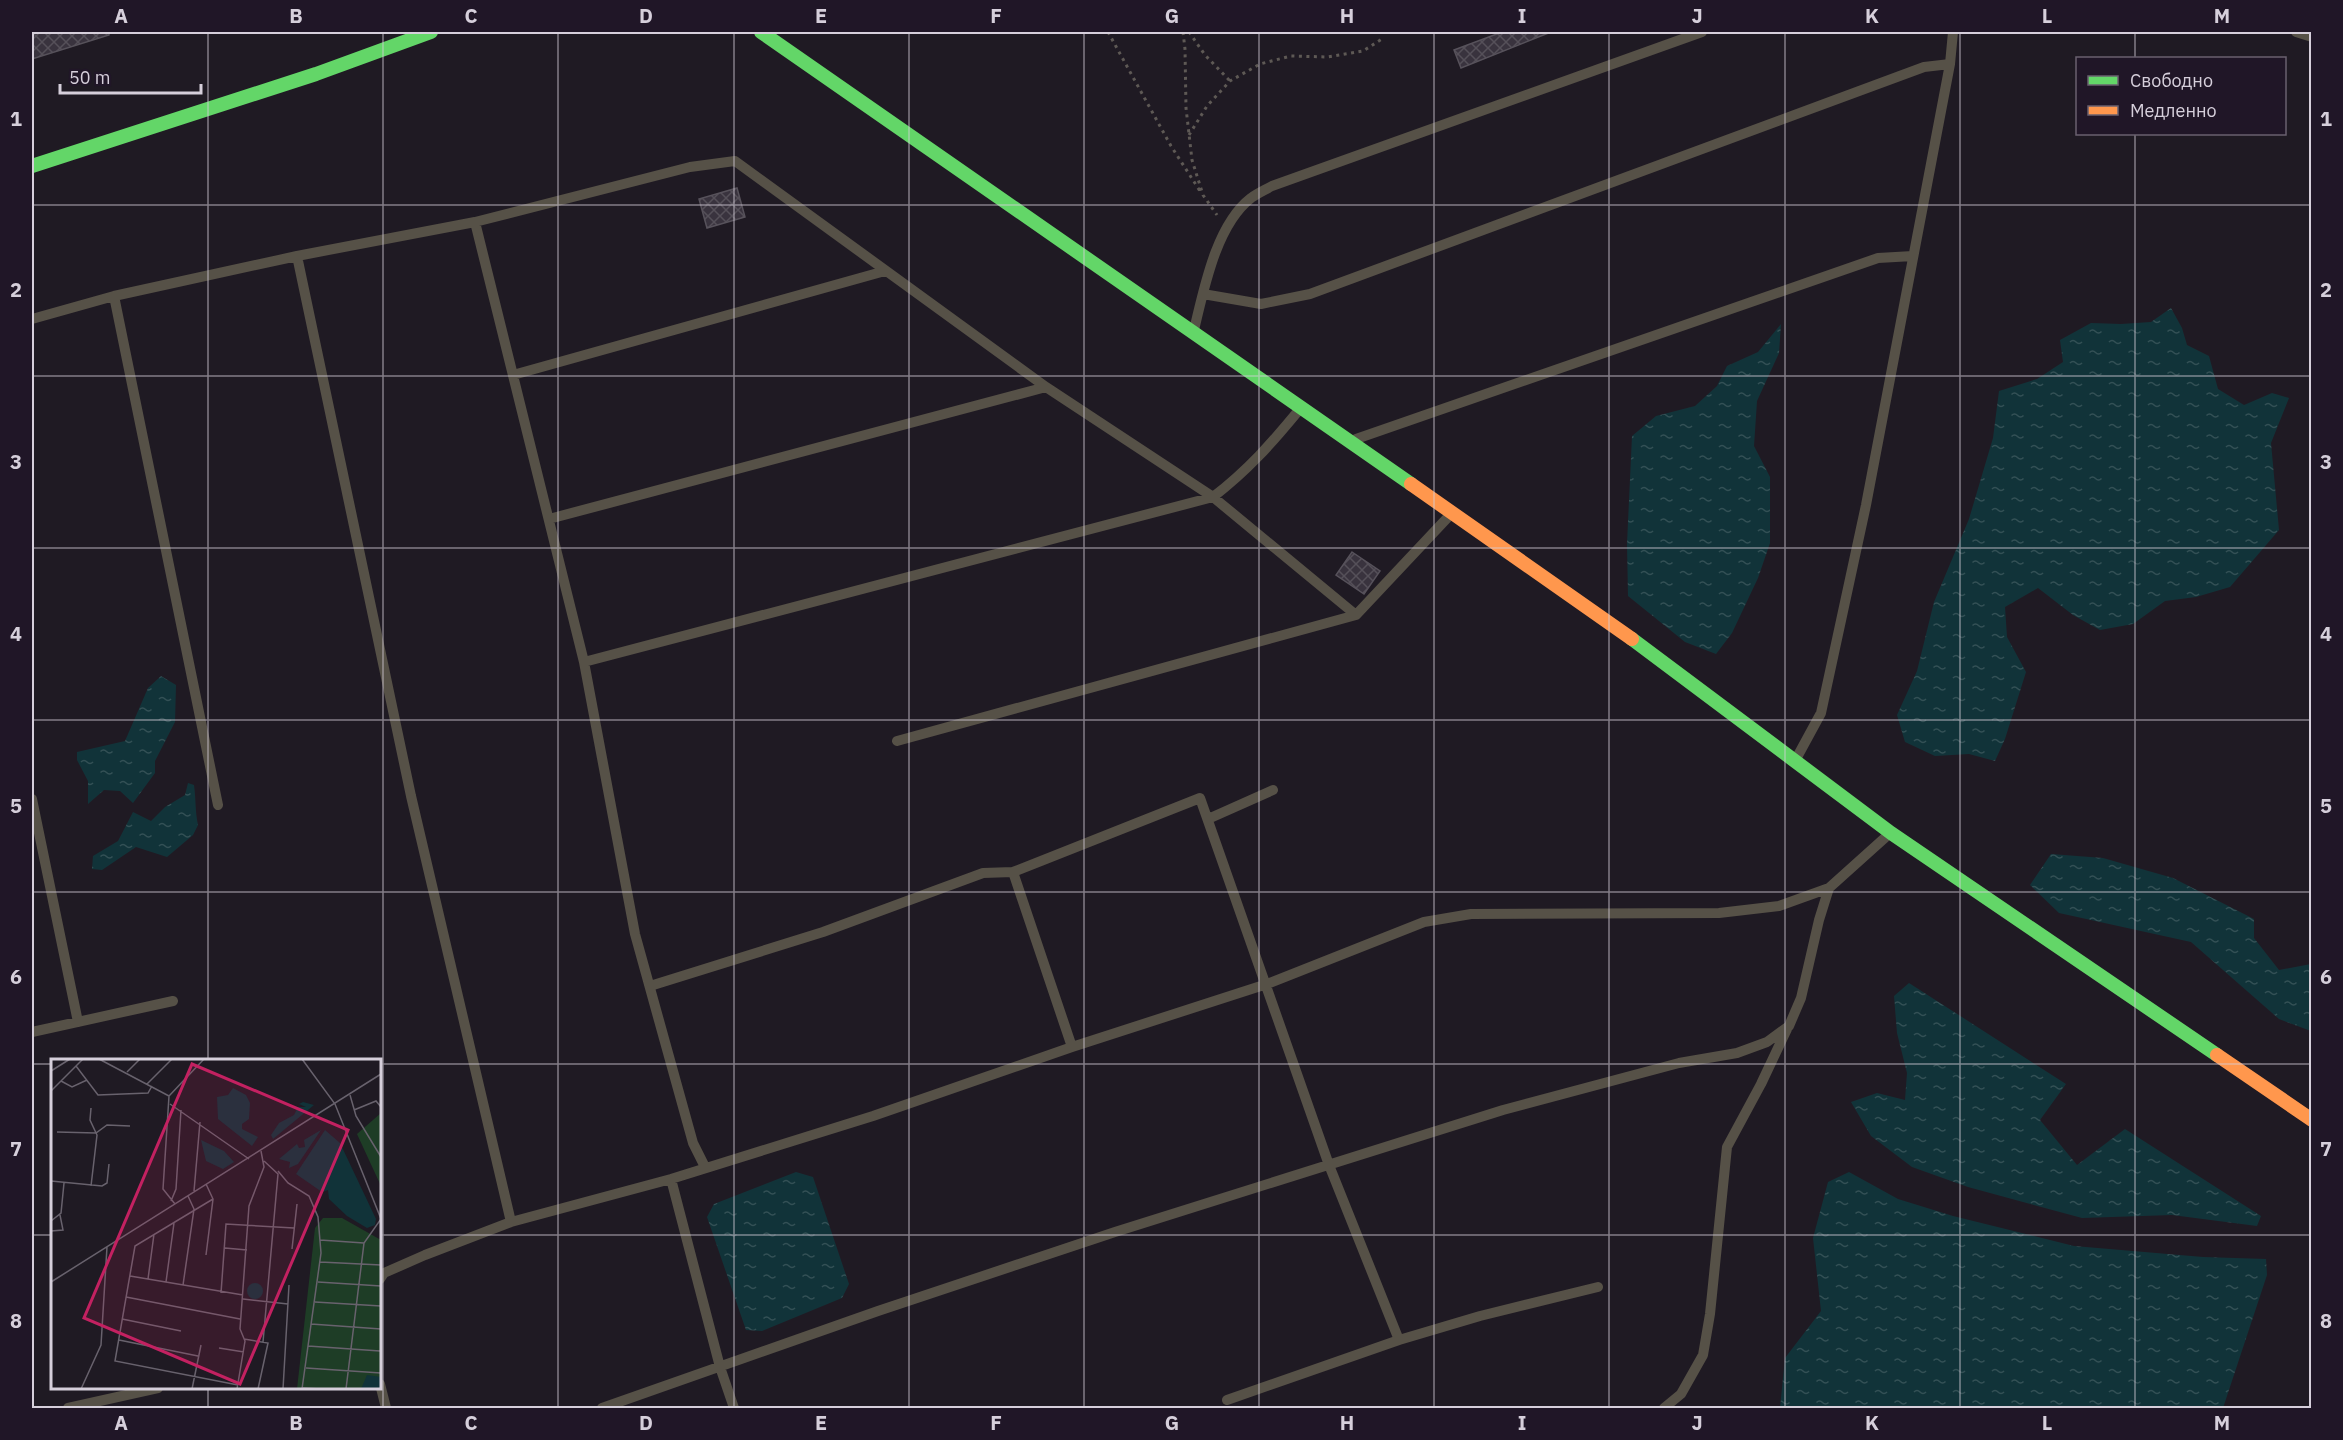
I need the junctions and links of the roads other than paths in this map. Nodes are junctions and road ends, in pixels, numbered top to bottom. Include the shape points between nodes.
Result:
1 (431, 32) edge
2 (761, 32) edge
3 (1702, 32) edge
4 (1953, 32) edge
5 (2296, 32) edge
6 (2312, 37) edge
7 (1950, 64) junction
8 (32, 166) edge
9 (475, 222) junction
10 (297, 256) junction
11 (1913, 256) junction
12 (885, 271) junction
13 (1203, 294) junction
14 (114, 296) junction
15 (32, 319) edge
16 (1194, 332) junction
17 (513, 375) junction
18 (1046, 387) junction
19 (1301, 408) junction
20 (1350, 441) junction
21 (1213, 497) junction
22 (1452, 512) junction
23 (549, 519) junction
24 (1356, 615) junction
25 (584, 662) junction
26 (897, 741) dead end
27 (1794, 762) junction
28 (1273, 790) dead end
29 (32, 799) edge
30 (218, 805) dead end
31 (1208, 819) junction
32 (1891, 833) junction
33 (1013, 872) junction
34 (1829, 888) junction
35 (1267, 984) junction
36 (650, 986) junction
37 (173, 1001) dead end
38 (78, 1022) junction
39 (1789, 1026) junction
40 (32, 1032) edge
41 (1072, 1047) junction
42 (2312, 1120) edge
43 (1329, 1165) junction
44 (705, 1167) junction
45 (671, 1179) junction
46 (511, 1222) junction
47 (381, 1278) edge
48 (1598, 1287) dead end
49 (1399, 1340) junction
50 (720, 1367) junction
51 (381, 1388) edge
52 (154, 1389) edge
53 (1227, 1400) dead end
54 (68, 1408) edge
55 (386, 1408) edge
56 (602, 1408) edge
57 (734, 1408) edge
58 (1664, 1408) edge

1 - 8 street via 316,74
2 - 16 street
3 - 13 lane via 1272,186 1250,198 1227,228
4 - 7 lane
5 - 6 lane
7 - 11 lane
7 - 13 lane via 1924,66 1310,294 1261,304
9 - 10 lane
9 - 12 lane via 690,167 735,161
9 - 17 lane
10 - 14 lane
10 - 46 lane via 409,785
11 - 20 lane via 1878,258
11 - 27 lane via 1866,505 1821,713
12 - 17 lane
12 - 18 lane
13 - 16 lane
14 - 15 lane
14 - 30 lane
16 - 19 street
17 - 23 lane
18 - 21 lane
18 - 23 lane
19 - 20 street
19 - 21 lane via 1242,475
20 - 22 street
21 - 24 lane
21 - 25 lane
22 - 24 lane
22 - 27 street via 1610,622
23 - 25 lane
24 - 26 lane
25 - 36 lane via 635,934
27 - 32 street
28 - 31 lane
29 - 38 lane
31 - 33 lane via 1200,798
31 - 35 lane
32 - 34 lane
32 - 42 street
33 - 36 lane via 982,873 823,932
33 - 41 lane
34 - 35 lane via 1779,906 1719,913 1472,914 1424,922
34 - 39 lane via 1801,998
35 - 41 lane
35 - 43 lane
36 - 44 lane via 693,1143
37 - 38 lane
38 - 40 lane
39 - 43 lane via 1767,1042 1737,1053 1679,1063 1503,1110
39 - 58 lane via 1727,1147 1703,1355 1680,1394
41 - 44 lane via 873,1116
43 - 49 lane
43 - 50 lane via 1115,1232
44 - 45 lane
45 - 46 lane
45 - 50 lane
46 - 47 lane via 425,1255
48 - 49 lane
49 - 53 lane
50 - 56 lane
50 - 57 lane
51 - 55 lane
52 - 54 lane

